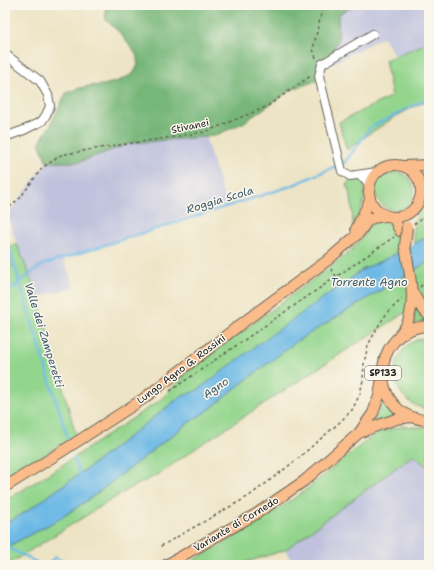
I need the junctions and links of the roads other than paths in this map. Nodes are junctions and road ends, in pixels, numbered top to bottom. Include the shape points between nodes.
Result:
1 (374, 34) dead end
2 (5, 54) edge
3 (5, 137) edge
4 (429, 165) edge
5 (402, 166) junction
6 (377, 172) junction
7 (358, 175) junction
8 (369, 186) junction
9 (429, 198) edge
10 (370, 200) junction
11 (414, 209) junction
12 (390, 217) junction
13 (404, 229) junction
14 (350, 241) junction
15 (411, 292) junction
16 (429, 316) edge
17 (429, 326) edge
18 (396, 339) junction
19 (382, 378) junction
20 (412, 417) junction
21 (429, 420) edge
22 (359, 433) junction
23 (5, 487) edge
24 (166, 565) edge

1 - 7 street via 322,64 319,76 342,171 350,176
2 - 3 street via 40,81 48,95 50,106 42,121
4 - 5 main road
5 - 6 main road via 384,167
5 - 11 main road via 410,169 420,183 420,200
6 - 7 street
6 - 8 main road
7 - 8 street via 365,178
8 - 10 main road, Lungo Agno G. Rossini
9 - 11 main road, Lungo Agno G. Rossini
10 - 12 main road via 379,212
10 - 14 main road, Lungo Agno G. Rossini
11 - 12 main road, Lungo Agno G. Rossini via 406,215
11 - 13 main road
12 - 13 main road
12 - 14 main road, Lungo Agno G. Rossini via 372,218
13 - 15 main road, bridge
14 - 23 main road, Lungo Agno G. Rossini via 143,399
15 - 16 main road
15 - 18 main road via 411,312
17 - 18 main road, SP133 via 408,331
18 - 19 main road, SP133 via 383,364
19 - 20 main road, SP133 via 392,402
19 - 22 main road, SP133 via 373,413
20 - 21 main road, SP133
20 - 22 main road, SP133 via 396,419
22 - 24 main road, Variante di Cornedo / SP133 via 304,481 256,514

